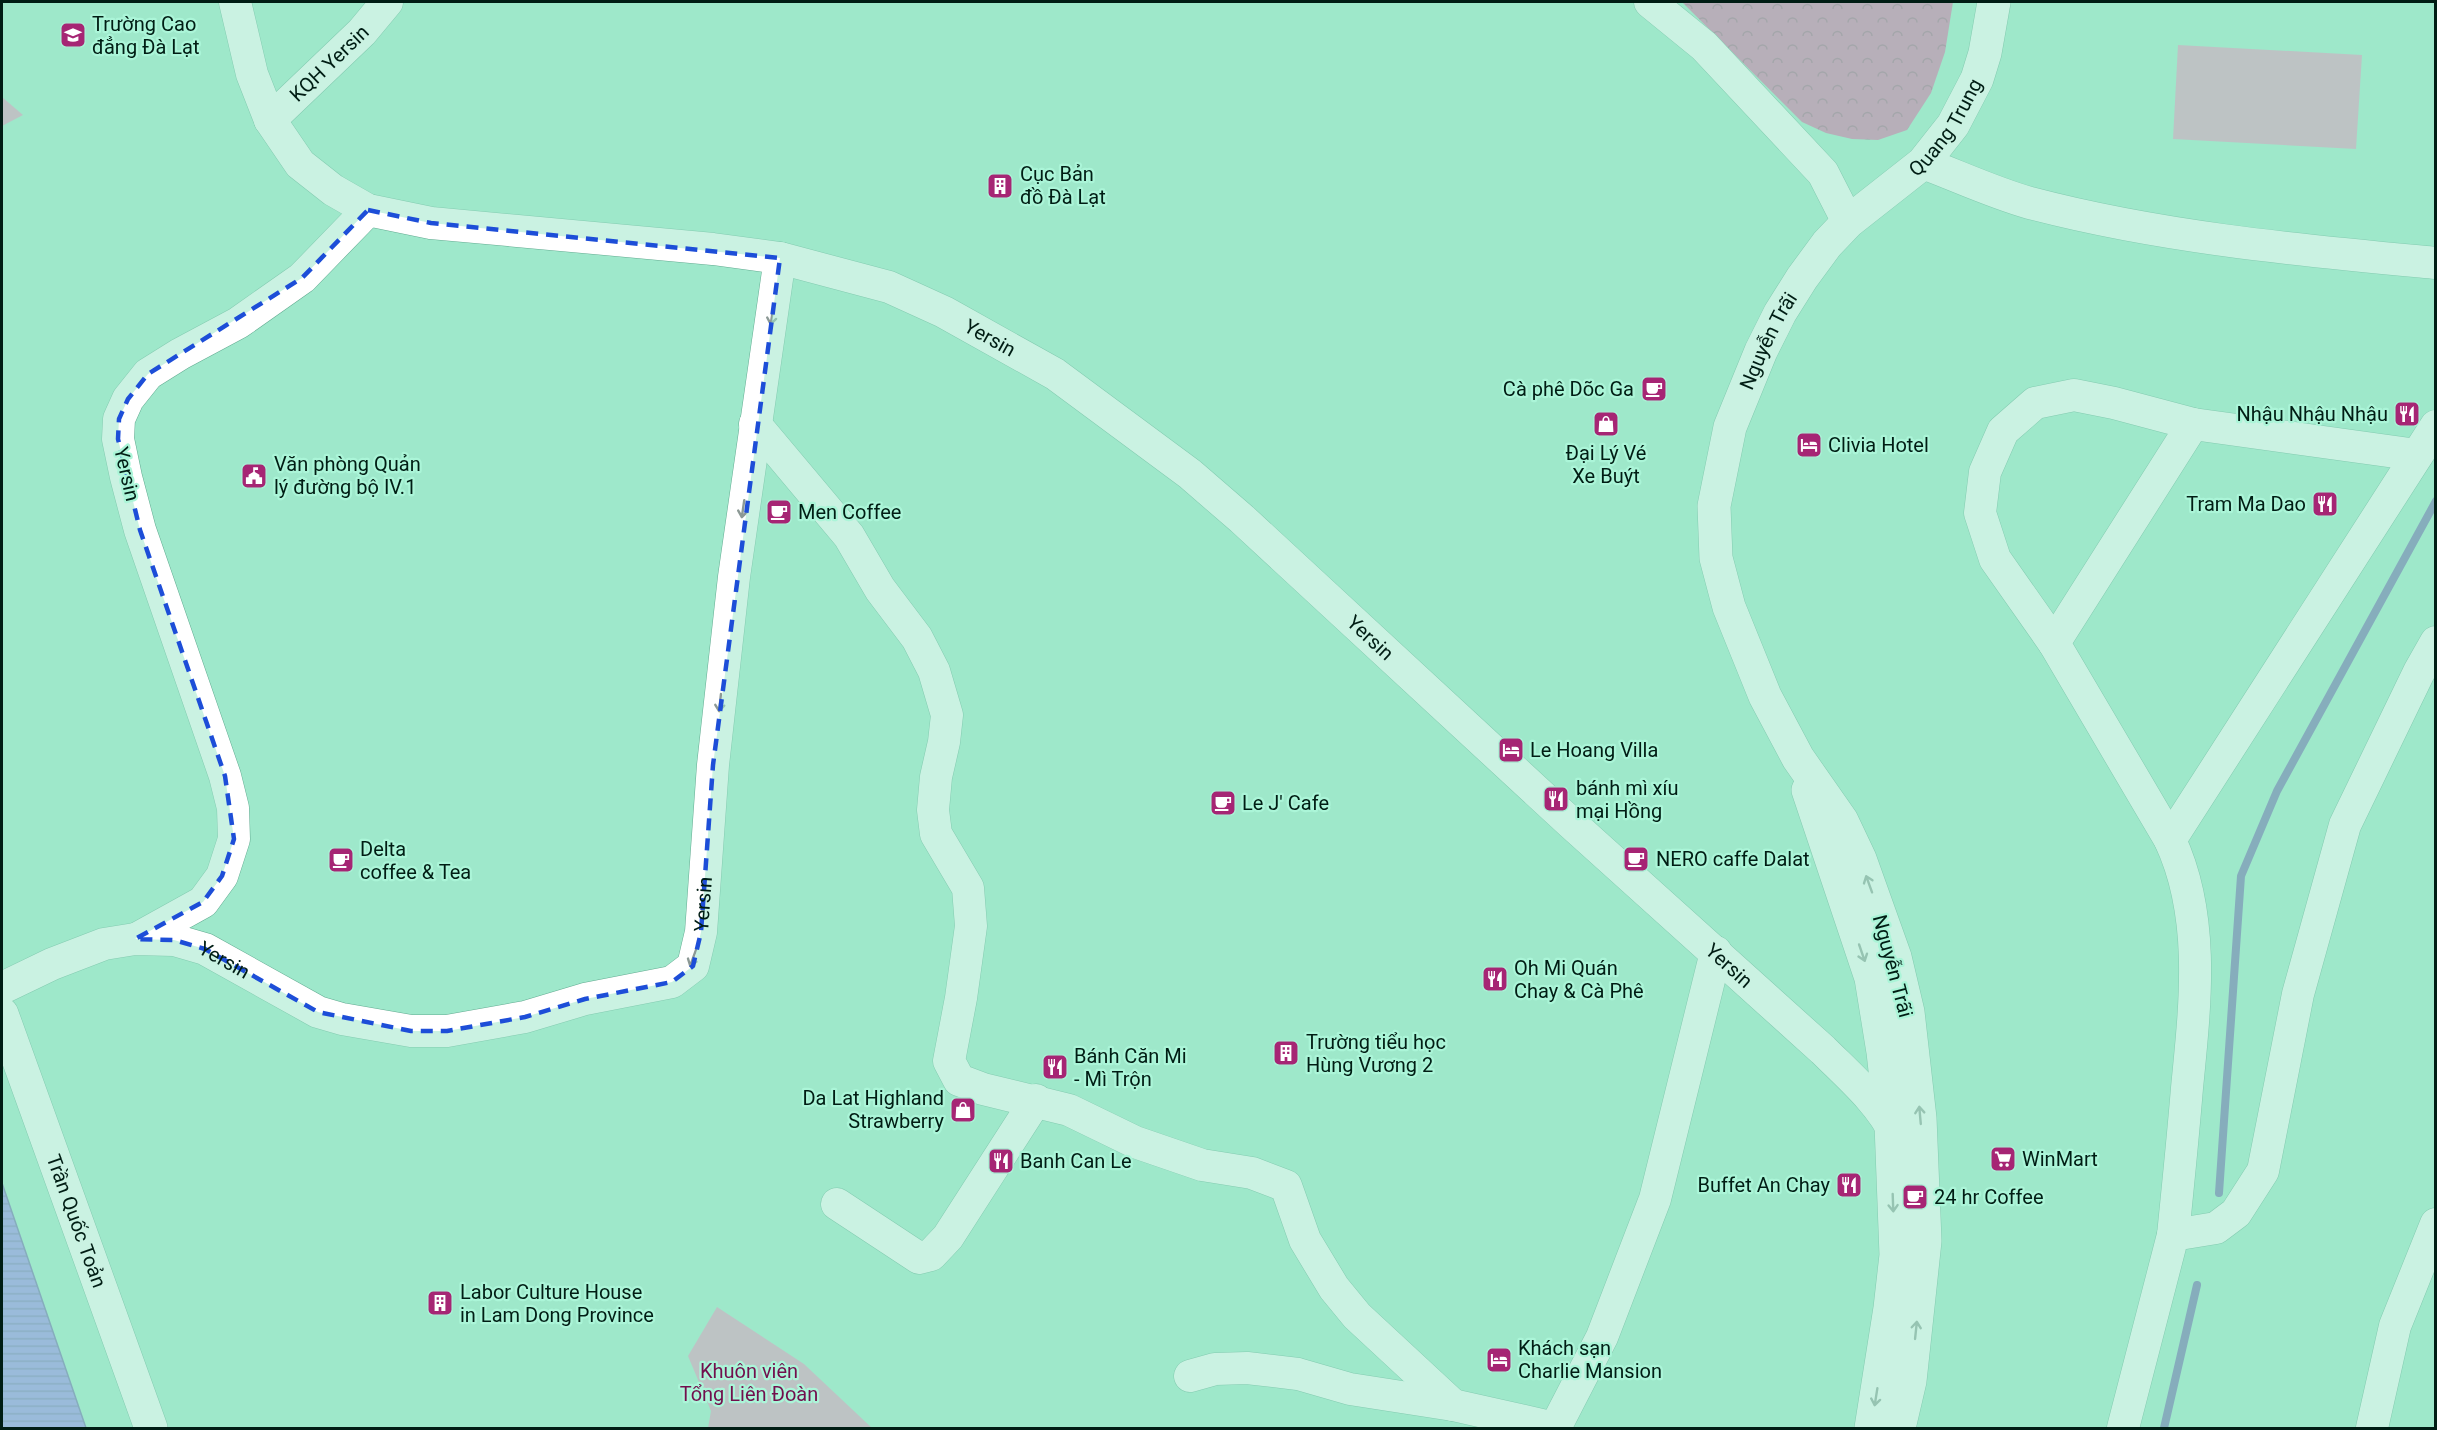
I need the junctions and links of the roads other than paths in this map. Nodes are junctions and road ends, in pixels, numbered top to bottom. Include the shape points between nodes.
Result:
1 (235, 2) edge
2 (387, 2) edge
3 (1650, 2) edge
4 (1994, 2) edge
5 (270, 120) junction
6 (1923, 163) junction
7 (368, 210) junction
8 (1848, 222) junction
9 (780, 258) junction
10 (2436, 263) edge
11 (755, 424) junction
12 (2193, 424) junction
13 (2436, 426) edge
14 (2417, 455) junction
15 (2436, 642) edge
16 (2054, 643) junction
17 (1798, 758) junction
18 (2170, 840) junction
19 (135, 939) junction
20 (1716, 952) junction
21 (2, 988) edge
22 (2, 1014) edge
23 (1036, 1100) junction
24 (1891, 1124) junction
25 (1923, 1194) junction
26 (837, 1204) dead end
27 (2436, 1224) edge
28 (2173, 1235) junction
29 (1190, 1376) dead end
30 (1453, 1405) junction
31 (151, 1428) edge
32 (1555, 1428) edge
33 (1870, 1428) edge
34 (1899, 1428) edge
35 (2122, 1428) edge
36 (2372, 1428) edge

1 - 5 street, Yersin via 252,74
2 - 5 street, KQH Yersin via 362,32
3 - 8 street via 1704,46 1823,173
4 - 6 main road, Quang Trung via 1986,53 1977,79 1953,125
5 - 7 street, Yersin via 300,164 333,190
6 - 8 main road, Quang Trung
6 - 10 street via 2028,202 2162,232
7 - 9 street, Yersin via 431,223
7 - 19 street, Yersin via 302,278 238,323 148,374 128,399 119,419 118,439 140,530 225,776 233,808 234,839 222,876 203,902
8 - 17 main road, Nguyễn Trãi via 1802,278 1761,351 1730,427 1714,506 1716,558 1729,607 1765,696
9 -> 11 street, Yersin
9 - 20 street, Yersin via 889,288 944,312 1055,375 1181,466
11 -> 19 street, Yersin via 713,765 701,932 693,966 672,982 585,999 525,1017 447,1031 411,1031 318,1012 205,949 174,940
11 - 23 street via 849,536 880,589 917,638 934,671 947,716 936,777 936,834 968,888 971,926 949,1061 959,1080
12 - 14 street
12 - 16 street
12 - 16 street via 2074,395 2035,403 2003,431 1984,472 1980,513 1995,559
13 - 14 street
14 - 18 street
15 - 28 street via 2345,825 2298,994 2262,1171 2236,1213 2217,1228
16 - 18 street
17 -> 24 main road, Nguyễn Trãi via 1871,978
25 -> 17 main road, Nguyễn Trãi via 1920,1118 1908,1012 1895,957 1842,821
18 - 28 street via 2194,928 2195,1011
19 - 21 street, Yersin via 104,944
20 - 24 street, Yersin via 1856,1082
20 - 32 street via 1655,1199 1602,1337
22 - 31 main road, Trần Quốc Toản
23 - 26 street via 948,1237 931,1255 919,1258
23 - 30 street via 1070,1110 1136,1142 1202,1165 1252,1173 1286,1186 1305,1240 1334,1288 1357,1316
24 - 25 street, Yersin
24 -> 33 main road via 1896,1255
34 -> 25 main road, Yersin via 1910,1381 1923,1264
27 - 36 street via 2396,1326
28 - 35 street
29 - 30 street via 1215,1369 1247,1368 1298,1374 1350,1389
30 - 32 street

